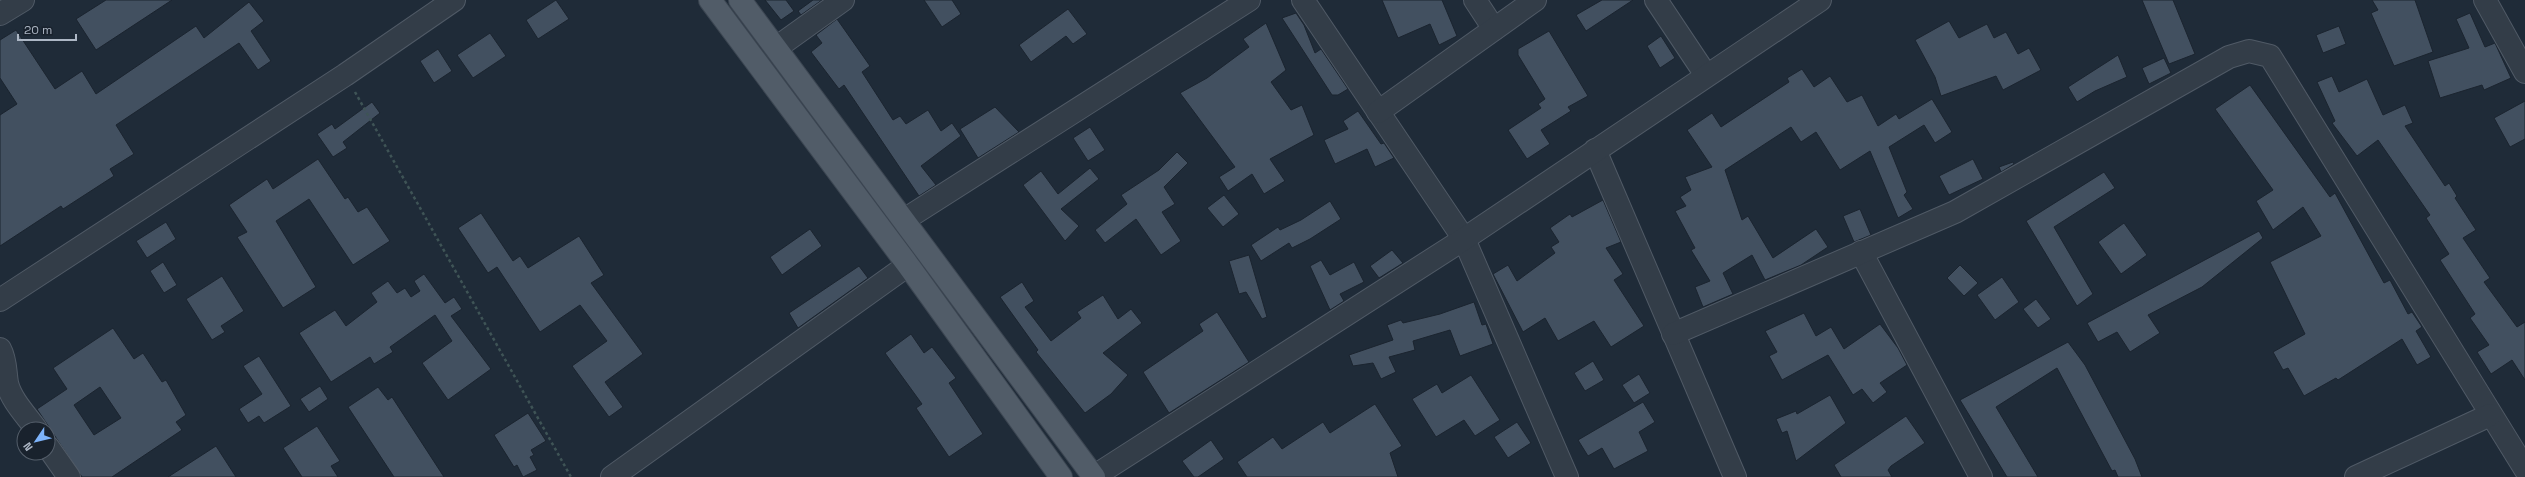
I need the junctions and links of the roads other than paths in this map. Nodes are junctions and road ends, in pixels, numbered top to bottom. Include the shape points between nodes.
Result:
1 (23, 0) edge
2 (454, 0) edge
3 (710, 0) edge
4 (740, 0) edge
5 (843, 0) edge
6 (1249, 0) edge
7 (1303, 0) edge
8 (1475, 0) edge
9 (1535, 0) edge
10 (1656, 0) edge
11 (1820, 0) edge
12 (2485, 0) edge
13 (0, 14) edge
14 (1494, 30) junction
15 (776, 48) junction
16 (2525, 72) edge
17 (1706, 75) junction
18 (1378, 112) junction
19 (1595, 150) junction
20 (904, 220) junction
21 (1464, 239) junction
22 (1861, 252) junction
23 (908, 265) junction
24 (0, 300) edge
25 (1673, 334) junction
26 (0, 349) edge
27 (2490, 415) junction
28 (30, 421) edge
29 (56, 458) edge
30 (2525, 469) edge
31 (69, 477) edge
32 (612, 477) edge
33 (1061, 477) edge
34 (1094, 477) edge
35 (1567, 477) edge
36 (1735, 477) edge
37 (1981, 477) edge
38 (2356, 477) edge

1 - 13 street
2 - 24 street via 345,75
3 - 23 main road
4 - 15 main road
5 - 15 street
6 - 20 street
7 - 18 street
8 - 14 street
9 - 14 street
10 - 17 street
11 - 17 street
12 - 16 street
14 - 18 street
15 - 20 main road
17 - 19 street
18 - 21 street
19 - 21 street
19 - 25 street
20 - 34 main road
21 - 34 street
21 - 35 street
22 - 25 street
22 - 27 street via 1954,212 2229,57 2249,51 2270,56
22 - 37 street
23 - 32 street
23 - 33 main road
25 - 36 street
26 - 28 street via 8,384
27 - 30 street
27 - 38 street
29 - 31 street

